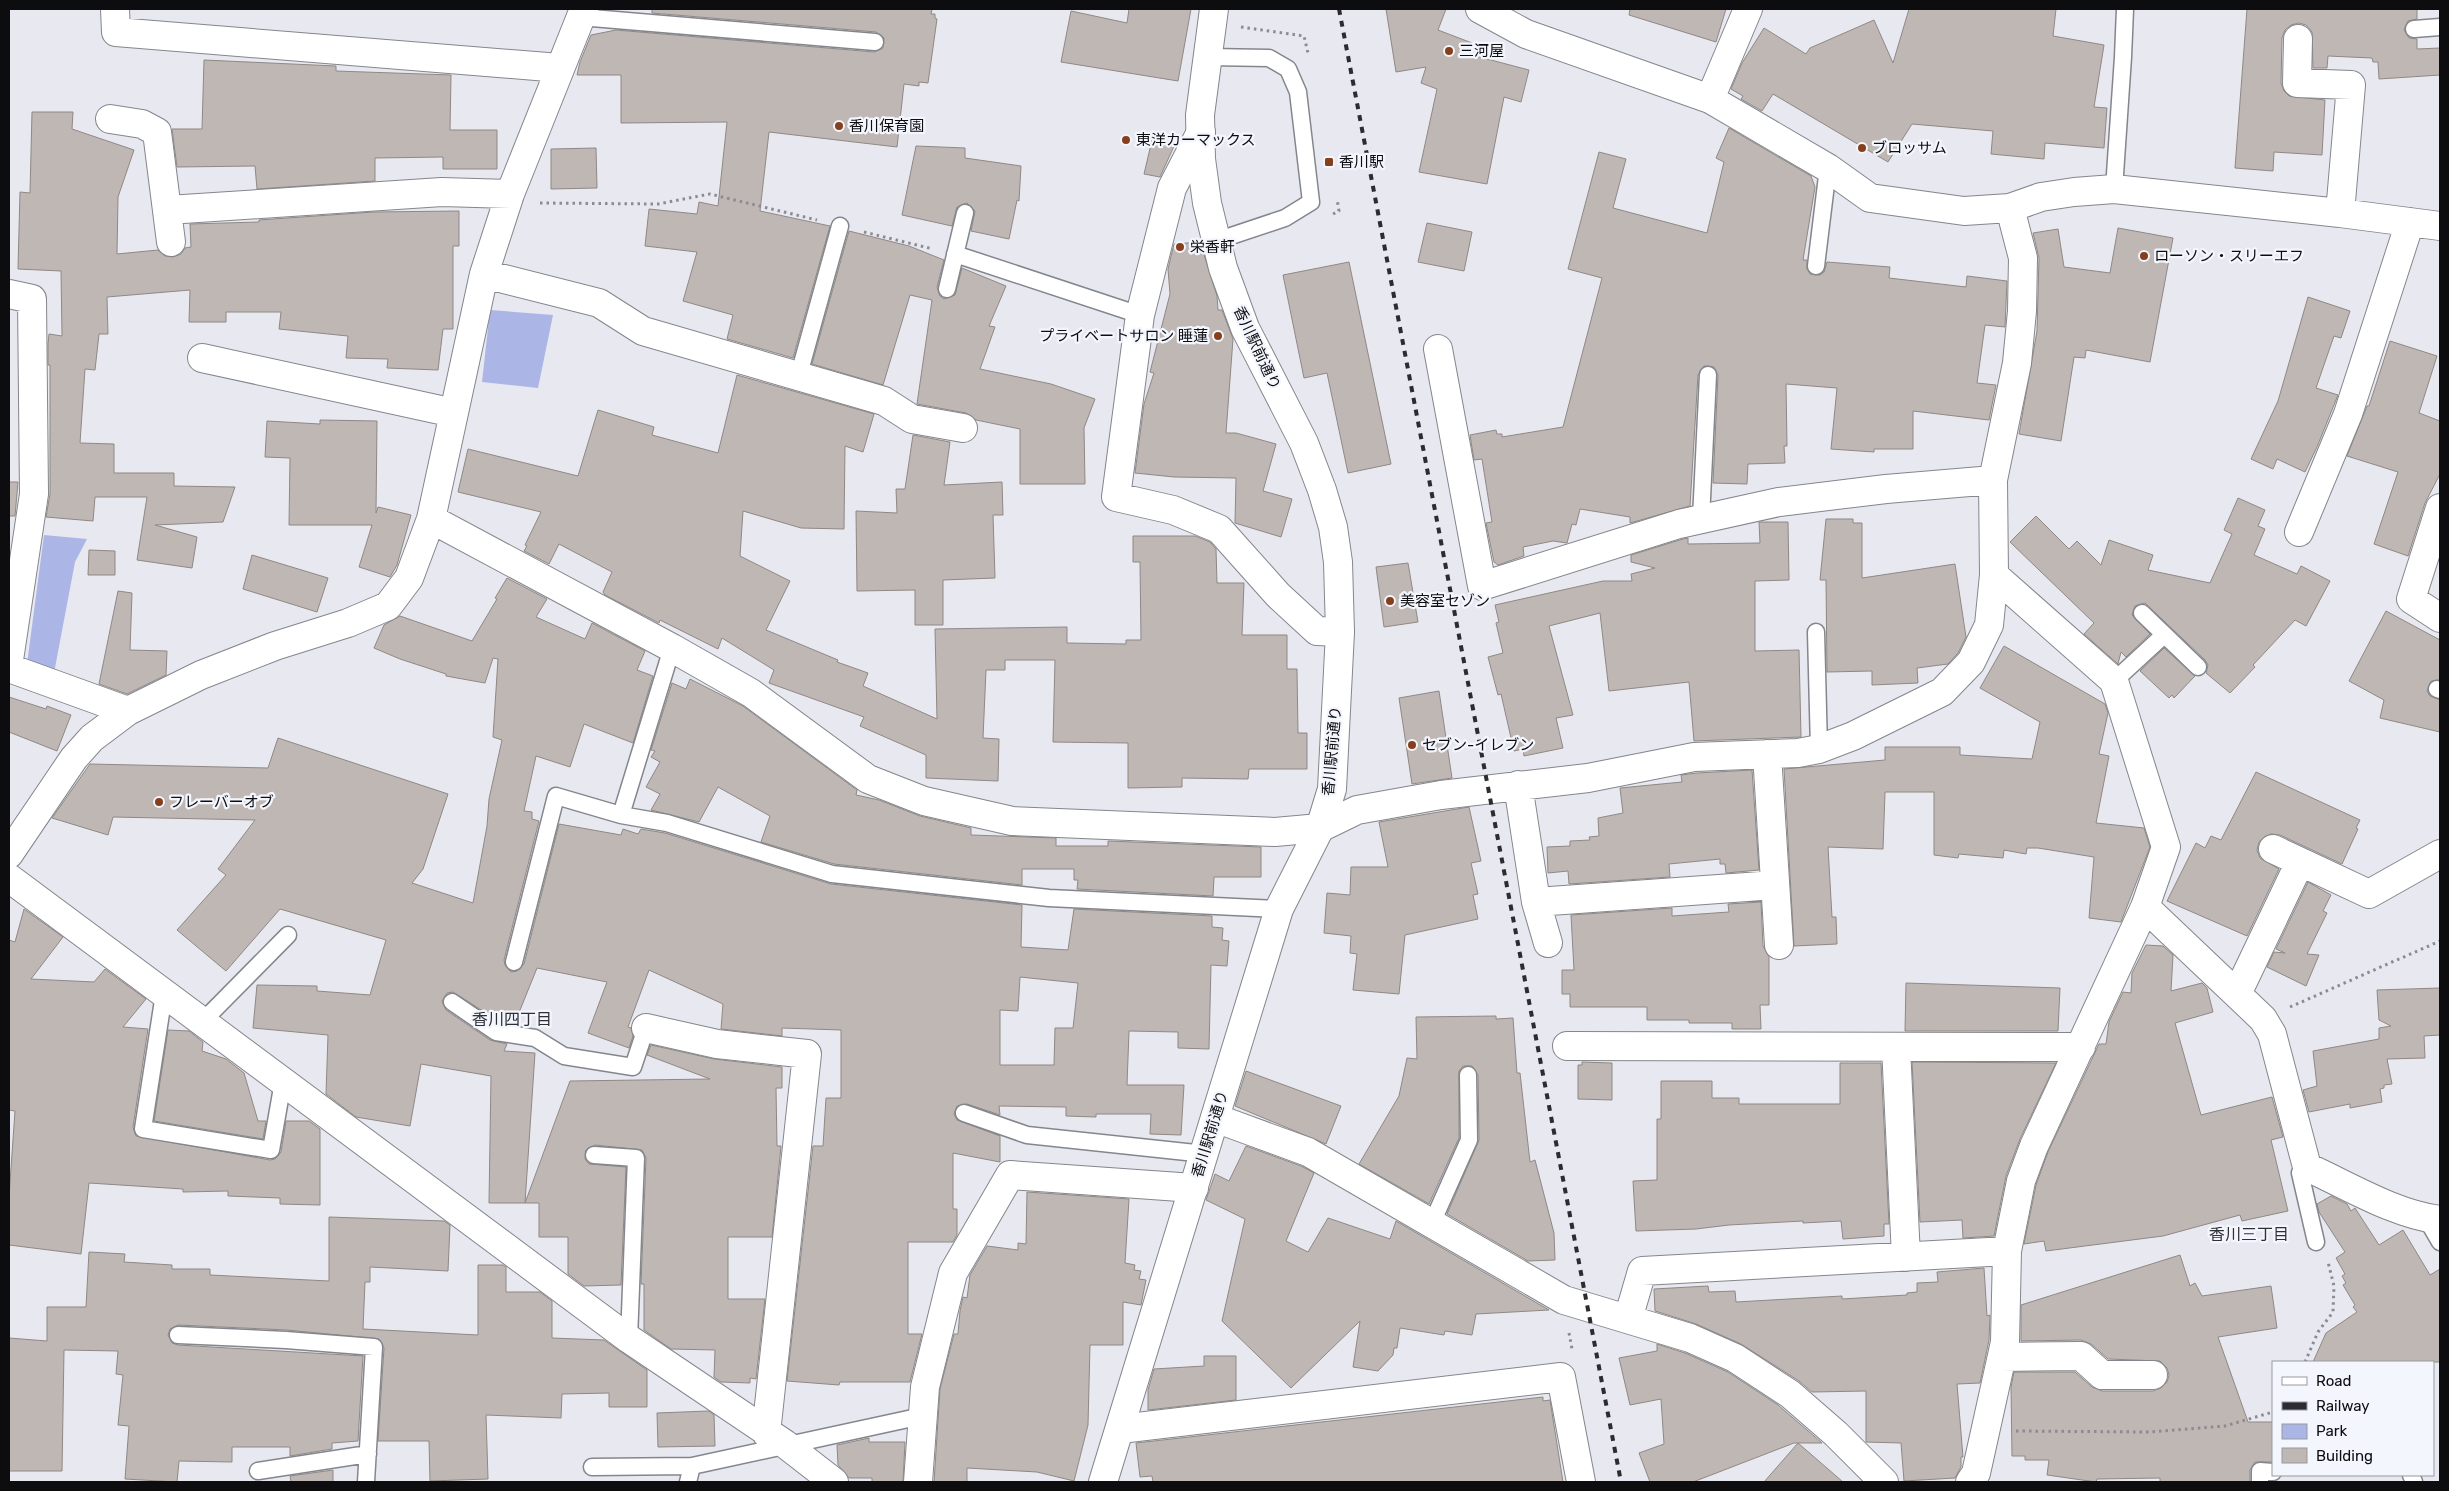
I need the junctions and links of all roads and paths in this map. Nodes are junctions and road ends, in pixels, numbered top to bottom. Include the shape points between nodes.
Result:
1 (115, 9) edge
2 (1214, 9) edge
3 (1480, 9) edge
4 (1748, 9) edge
5 (2125, 9) edge
6 (582, 13) edge
7 (1236, 26) dead end
8 (2440, 27) edge
9 (2414, 29) dead end
10 (2298, 39) dead end
11 (874, 42) dead end
12 (1308, 55) dead end
13 (1208, 57) junction
14 (560, 68) junction
15 (1710, 99) junction
16 (110, 119) dead end
17 (1201, 132) junction
18 (1828, 168) junction
19 (2114, 189) junction
20 (1335, 191) dead end
21 (509, 198) junction
22 (2010, 208) junction
23 (168, 210) junction
24 (965, 213) dead end
25 (2340, 213) junction
26 (1331, 215) dead end
27 (2410, 222) junction
28 (840, 226) junction
29 (2440, 226) edge
30 (1216, 241) junction
31 (171, 242) dead end
32 (956, 254) junction
33 (1816, 266) dead end
34 (484, 274) junction
35 (947, 289) dead end
36 (9, 294) edge
37 (1140, 316) junction
38 (1438, 349) dead end
39 (202, 358) dead end
40 (1708, 375) dead end
41 (798, 378) junction
42 (454, 413) junction
43 (963, 428) dead end
44 (1993, 480) junction
45 (2440, 508) edge
46 (431, 519) junction
47 (1701, 519) junction
48 (2299, 532) dead end
49 (17, 552) edge
50 (1994, 575) junction
51 (2142, 614) dead end
52 (2440, 618) edge
53 (1340, 632) junction
54 (1816, 632) dead end
55 (2164, 635) junction
56 (672, 648) junction
57 (9, 660) edge
58 (2198, 667) dead end
59 (9, 668) edge
60 (2114, 681) junction
61 (128, 711) junction
62 (1818, 749) junction
63 (1767, 754) junction
64 (1518, 785) junction
65 (621, 815) junction
66 (1320, 828) junction
67 (2273, 849) dead end
68 (9, 854) edge
69 (2440, 854) edge
70 (2300, 862) junction
71 (9, 878) edge
72 (1775, 885) junction
73 (1536, 902) junction
74 (2145, 907) junction
75 (1279, 909) junction
76 (288, 935) dead end
77 (2440, 942) edge
78 (1548, 943) dead end
79 (1779, 945) dead end
80 (514, 962) dead end
81 (164, 994) junction
82 (2237, 994) junction
83 (452, 1002) dead end
84 (2263, 1019) junction
85 (202, 1022) junction
86 (646, 1028) joint
87 (1567, 1046) dead end
88 (1896, 1047) junction
89 (2081, 1047) junction
90 (1468, 1075) dead end
91 (283, 1082) junction
92 (964, 1113) dead end
93 (1215, 1118) junction
94 (1205, 1154) junction
95 (594, 1155) dead end
96 (2307, 1167) junction
97 (1194, 1188) junction
98 (2433, 1219) edge
99 (1432, 1223) junction
100 (2316, 1242) joint
101 (2440, 1242) edge
102 (2007, 1251) junction
103 (1906, 1256) junction
104 (1564, 1300) junction
105 (1628, 1319) junction
106 (178, 1335) dead end
107 (629, 1339) junction
108 (2002, 1357) junction
109 (2305, 1361) edge
110 (2153, 1375) dead end
111 (1561, 1377) junction
112 (2272, 1412) edge
113 (922, 1416) junction
114 (1120, 1429) junction
115 (1985, 1431) junction
116 (776, 1439) junction
117 (368, 1454) junction
118 (592, 1467) dead end
119 (258, 1471) dead end
120 (2272, 1472) edge
121 (690, 1474) edge
122 (366, 1482) edge
123 (834, 1482) edge
124 (918, 1482) edge
125 (1103, 1482) edge
126 (1581, 1482) edge
127 (1884, 1482) edge
128 (1970, 1482) edge
129 (2260, 1482) edge

1 - 14 street via 116,32
2 - 13 street, 香川駅前通り
3 - 15 street via 1526,34
4 - 15 street
5 - 19 lane
6 - 11 lane
6 - 14 street
7 - 12 path via 1304,36
8 - 9 lane
10 - 25 street via 2297,83 2351,85
13 - 17 street, 香川駅前通り via 1200,115
13 - 30 lane via 1269,58 1288,69 1298,92 1310,202 1285,218
14 - 21 street
15 - 18 street
16 - 23 street via 142,124 157,132
17 - 30 street, 香川駅前通り via 1201,159
17 - 37 street via 1172,188
18 - 22 street via 1870,198 1964,211
18 - 33 lane
19 - 22 street via 2041,197
19 - 25 street
20 - 26 path via 1339,211
21 - 23 street via 442,192
21 - 28 path via 658,204 710,194
21 - 34 street
22 - 44 street via 2023,258 2022,311 2017,362
23 - 31 street
24 - 32 lane
25 - 27 street
27 - 29 street
27 - 48 street via 2348,414
28 - 32 path
28 - 41 lane
30 - 53 street, 香川駅前通り via 1245,328 1304,443 1322,490 1333,527 1338,562
32 - 35 lane
32 - 37 lane
34 - 41 street via 599,303 643,331
34 - 42 street
36 - 49 street via 32,299 34,494
37 - 53 street via 1116,497 1173,510 1219,529 1278,595 1317,631
38 - 47 street via 1482,586
39 - 42 street
40 - 47 lane
41 - 43 street via 884,401 912,419
42 - 46 street
44 - 47 street via 1779,502
44 - 50 street
45 - 52 street via 2411,599
46 - 56 street
46 - 61 street via 409,578 388,606 201,675
49 - 57 street
50 - 60 street
50 - 62 street via 1989,625 1971,662 1942,692 1853,736
51 - 55 lane
53 - 66 street, 香川駅前通り via 1332,789
54 - 62 lane
55 - 58 lane
55 - 60 lane
56 - 65 lane
56 - 66 street via 751,694 868,779 924,801 1012,820 1274,832
59 - 61 street
60 - 74 street via 2166,847
61 - 68 street via 92,738 74,758
62 - 63 street
63 - 64 street via 1694,757 1588,778
63 - 72 street
64 - 66 street via 1357,810
64 - 73 street
65 - 75 lane via 667,823 832,874 1049,898
65 - 80 lane via 556,796
66 - 75 street, 香川駅前通り
67 - 70 street
69 - 70 street via 2369,894
70 - 82 street
71 - 81 street
72 - 73 street
72 - 79 street
73 - 78 street
74 - 82 street
74 - 89 street
75 - 93 street, 香川駅前通り
76 - 85 lane
77 - 84 path
81 - 85 street
81 - 91 lane via 143,1130 271,1150
82 - 84 street
83 - 86 lane via 496,1032 535,1038 564,1056 632,1067
84 - 96 street via 2272,1034
85 - 91 street
86 - 116 street via 717,1044 807,1054
87 - 88 street
88 - 89 street
88 - 103 street
89 - 102 street via 2021,1181
90 - 99 lane via 1469,1140
91 - 107 street
92 - 94 lane via 1027,1135
93 - 94 street, 香川駅前通り
93 - 99 street via 1308,1152
94 - 97 street, 香川駅前通り
95 - 107 lane via 636,1158
96 - 98 street via 2383,1202
96 - 100 lane via 2300,1173
97 - 113 street via 1010,1175 953,1273 925,1387
97 - 114 street, 香川駅前通り
98 - 101 lane
99 - 104 street
100 - 109 path via 2325,1250 2334,1286 2333,1312 2318,1332
102 - 103 street
102 - 108 street
103 - 105 street via 1642,1271
104 - 105 street
104 - 111 path via 1574,1363
105 - 127 street via 1690,1338 1743,1363 1790,1394
106 - 117 lane via 374,1347
107 - 116 street
108 - 110 street via 2081,1356 2102,1375
108 - 115 street
111 - 114 street
111 - 126 street
112 - 115 path via 2225,1426 2158,1431
113 - 116 lane
113 - 124 street
114 - 125 street, 香川駅前通り
115 - 128 street via 1976,1473
116 - 121 lane
116 - 123 street
117 - 119 lane
117 - 122 lane
118 - 121 lane
120 - 129 lane via 2260,1471

